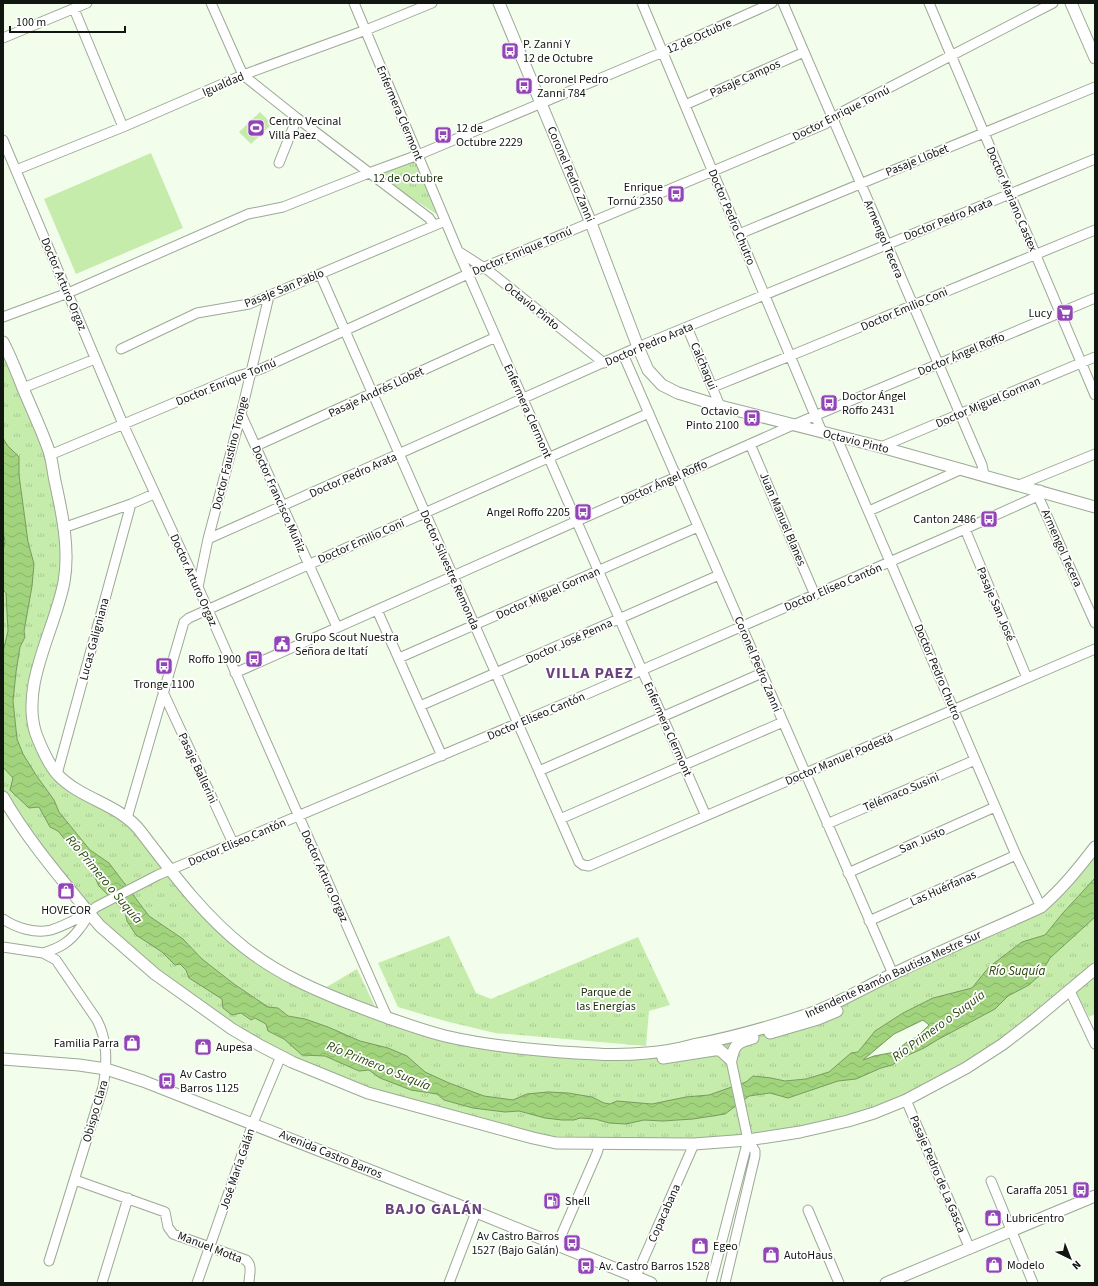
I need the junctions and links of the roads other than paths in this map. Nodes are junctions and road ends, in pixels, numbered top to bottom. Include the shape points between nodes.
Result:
1 (87, 3) edge
2 (211, 3) edge
3 (354, 3) edge
4 (432, 3) edge
5 (499, 3) edge
6 (642, 3) edge
7 (772, 3) edge
8 (783, 3) edge
9 (929, 3) edge
10 (1053, 3) edge
11 (1071, 3) edge
12 (74, 9) junction
13 (366, 30) junction
14 (3, 38) edge
15 (663, 52) junction
16 (804, 52) junction
17 (952, 56) junction
18 (1095, 58) edge
19 (243, 75) junction
20 (1095, 87) edge
21 (541, 104) junction
22 (685, 105) junction
23 (297, 118) junction
24 (833, 119) junction
25 (123, 127) junction
26 (984, 133) junction
27 (3, 140) edge
28 (418, 155) junction
29 (1095, 159) edge
30 (279, 163) dead end
31 (16, 170) junction
32 (713, 171) junction
33 (369, 173) junction
34 (861, 184) junction
35 (1010, 194) junction
36 (445, 221) junction
37 (591, 223) junction
38 (434, 225) junction
39 (1095, 230) edge
40 (739, 234) junction
41 (887, 245) junction
42 (458, 251) junction
43 (1036, 255) junction
44 (484, 268) junction
45 (320, 274) junction
46 (468, 274) junction
47 (68, 293) junction
48 (765, 295) junction
49 (269, 296) junction
50 (1095, 298) edge
51 (913, 306) junction
52 (1060, 312) junction
53 (3, 317) edge
54 (687, 327) junction
55 (345, 331) junction
56 (496, 337) junction
57 (3, 342) edge
58 (638, 347) junction
59 (121, 349) dead end
60 (623, 354) junction
61 (790, 356) junction
62 (1095, 357) edge
63 (95, 359) junction
64 (604, 363) junction
65 (1082, 363) junction
66 (938, 364) junction
67 (250, 372) junction
68 (713, 387) junction
69 (23, 388) junction
70 (372, 393) junction
71 (1095, 395) edge
72 (523, 399) junction
73 (720, 406) junction
74 (649, 413) junction
75 (241, 414) junction
76 (960, 414) junction
77 (815, 416) junction
78 (123, 424) junction
79 (793, 425) junction
80 (822, 432) junction
81 (836, 436) junction
82 (750, 444) junction
83 (256, 446) junction
84 (881, 447) junction
85 (399, 454) junction
86 (1095, 454) edge
87 (50, 455) junction
88 (549, 458) junction
89 (962, 469) junction
90 (677, 476) junction
91 (984, 476) junction
92 (1019, 485) junction
93 (1039, 493) junction
94 (154, 494) junction
95 (131, 504) junction
96 (282, 506) junction
97 (1095, 507) edge
98 (869, 511) junction
99 (425, 513) junction
100 (576, 521) junction
101 (698, 527) junction
102 (63, 528) junction
103 (965, 530) junction
104 (208, 539) junction
105 (890, 562) junction
106 (309, 564) junction
107 (598, 571) junction
108 (719, 575) junction
109 (453, 576) junction
110 (198, 588) junction
111 (815, 595) junction
112 (207, 609) junction
113 (377, 610) junction
114 (619, 619) junction
115 (1095, 623) edge
116 (475, 625) junction
117 (742, 627) junction
118 (337, 628) junction
119 (1095, 649) edge
120 (399, 658) junction
121 (642, 670) junction
122 (235, 672) junction
123 (496, 673) junction
124 (762, 673) junction
125 (1027, 678) junction
126 (163, 692) junction
127 (420, 706) junction
128 (954, 710) junction
129 (662, 717) junction
130 (783, 722) junction
131 (518, 724) junction
132 (442, 756) junction
133 (975, 760) junction
134 (683, 765) junction
135 (539, 771) junction
136 (805, 773) junction
137 (57, 774) junction
138 (3, 797) edge
139 (995, 807) junction
140 (299, 816) junction
141 (706, 816) junction
142 (127, 818) junction
143 (560, 818) junction
144 (827, 824) junction
145 (233, 844) junction
146 (1095, 848) edge
147 (1016, 855) junction
148 (583, 865) joint
149 (170, 870) junction
150 (848, 873) junction
151 (1041, 907) junction
152 (92, 910) junction
153 (3, 919) edge
154 (869, 921) junction
155 (3, 947) edge
156 (44, 953) junction
157 (910, 967) junction
158 (1095, 969) edge
159 (892, 974) junction
160 (1070, 991) junction
161 (388, 1018) junction
162 (1095, 1044) edge
163 (619, 1055) junction
164 (280, 1056) junction
165 (730, 1058) junction
166 (3, 1059) edge
167 (106, 1069) junction
168 (906, 1100) junction
169 (253, 1123) junction
170 (747, 1136) junction
171 (600, 1143) junction
172 (694, 1144) junction
173 (75, 1180) junction
174 (990, 1181) dead end
175 (1095, 1196) edge
176 (128, 1198) junction
177 (808, 1210) dead end
178 (476, 1212) junction
179 (1011, 1231) junction
180 (557, 1245) junction
181 (210, 1246) junction
182 (970, 1249) junction
183 (48, 1261) dead end
184 (635, 1280) edge
185 (102, 1283) edge
186 (197, 1283) edge
187 (248, 1283) edge
188 (449, 1283) edge
189 (651, 1283) edge
190 (711, 1283) edge
191 (725, 1283) edge
192 (839, 1283) edge
193 (886, 1283) edge
194 (1033, 1283) edge

1 - 12 street
2 - 19 street
3 - 13 street, Enfermera Clermont
4 - 13 street, Igualdad
5 - 21 main road, Coronel Pedro Zanni
6 - 15 street, Doctor Pedro Chutro
7 - 15 street, 12 de Octubre
8 - 16 street, Armengol Tecera
9 - 17 street, Doctor Mariano Castex
10 - 17 street, Doctor Enrique Tornú
11 - 18 main road
12 - 14 street
12 - 25 street
13 - 19 street, Igualdad
13 - 28 street, Enfermera Clermont
15 - 21 street, 12 de Octubre
15 - 22 street, Doctor Pedro Chutro
16 - 22 street, Pasaje Campos
16 - 24 street, Armengol Tecera
17 - 24 street, Doctor Enrique Tornú
17 - 26 street, Doctor Mariano Castex
19 - 23 street
19 - 25 street, Igualdad
20 - 26 street, Pasaje Llobet
21 - 28 street, 12 de Octubre
21 - 37 main road, Coronel Pedro Zanni
22 - 32 street, Doctor Pedro Chutro
23 - 30 street
23 - 33 street
24 - 32 street, Doctor Enrique Tornú
24 - 34 street, Armengol Tecera
25 - 31 street, Igualdad
26 - 34 street, Pasaje Llobet
26 - 35 street, Doctor Mariano Castex
27 - 31 street, Doctor Arturo Orgaz
28 - 33 street, 12 de Octubre
28 - 36 street, Enfermera Clermont
29 - 35 street, Doctor Pedro Arata
31 - 47 street, Doctor Arturo Orgaz
32 - 37 street, Doctor Enrique Tornú
32 - 40 street, Doctor Pedro Chutro
33 - 38 street via 429,218
33 - 47 street, 12 de Octubre via 283,207 248,214
34 - 40 street, Pasaje Llobet
34 - 41 street, Armengol Tecera
35 - 41 street, Doctor Pedro Arata
35 - 43 street, Doctor Mariano Castex
36 - 38 street, Pasaje San Pablo
36 - 42 street, Enfermera Clermont
37 - 44 street, Doctor Enrique Tornú
37 - 58 main road, Coronel Pedro Zanni
38 - 45 street, Pasaje San Pablo
39 - 43 street, Doctor Emilio Coni
40 - 48 street, Doctor Pedro Chutro
41 - 48 street, Doctor Pedro Arata
41 - 51 street, Armengol Tecera
42 - 44 street, Octavio Pinto
42 - 46 street, Enfermera Clermont
43 - 51 street, Doctor Emilio Coni
43 - 52 street, Doctor Mariano Castex
44 - 46 street, Doctor Enrique Tornú
44 - 64 street, Octavio Pinto
45 - 49 street, Pasaje San Pablo
45 - 55 street, Doctor Silvestre Remonda
46 - 55 street, Doctor Enrique Tornú
46 - 56 street, Enfermera Clermont
47 - 53 street, 12 de Octubre
47 - 63 street, Doctor Arturo Orgaz
48 - 54 street, Doctor Pedro Arata
48 - 61 street, Doctor Pedro Chutro
49 - 59 street, Pasaje San Pablo via 238,307 197,313
49 - 67 street, Doctor Faustino Tronge
50 - 52 street, Doctor Ángel Roffo
51 - 61 street, Doctor Emilio Coni
51 - 66 street, Armengol Tecera
52 - 65 street, Doctor Mariano Castex
52 - 66 street, Doctor Ángel Roffo
54 - 58 street, Doctor Pedro Arata
54 - 68 street, Calchaqui
55 - 67 street, Doctor Enrique Tornú
55 - 70 street, Doctor Silvestre Remonda
56 - 70 street, Pasaje Andrés Llobet
56 - 72 street, Enfermera Clermont
57 - 69 main road, Intendente Ramón Bautista Mestre Sur
58 - 60 street, Doctor Pedro Arata
58 - 73 main road, Octavio Pinto via 648,370 662,385 678,393
60 - 64 street, Doctor Pedro Arata
60 - 74 street, Coronel Pedro Zanni
61 - 68 street, Doctor Emilio Coni
61 - 77 street, Doctor Pedro Chutro
62 - 65 street, Doctor Miguel Gorman
63 - 69 street
63 - 78 street, Doctor Arturo Orgaz
64 - 72 street, Doctor Pedro Arata
65 - 71 street, Doctor Mariano Castex
65 - 76 street, Doctor Miguel Gorman
66 - 76 street, Armengol Tecera
66 - 77 street, Doctor Ángel Roffo
67 - 75 street, Doctor Faustino Tronge
67 - 78 street, Doctor Enrique Tornú
68 - 73 street, Calchaqui
69 - 87 main road, Intendente Ramón Bautista Mestre Sur
70 - 83 street, Pasaje Andrés Llobet
70 - 85 street, Doctor Silvestre Remonda
72 - 85 street, Doctor Pedro Arata
72 - 88 street, Enfermera Clermont
73 - 79 main road, Octavio Pinto
74 - 88 street, Doctor Emilio Coni
74 - 90 street, Coronel Pedro Zanni
75 - 83 street, Doctor Francisco Muñiz
75 - 104 street, Doctor Faustino Tronge
76 - 84 street, Doctor Miguel Gorman
76 - 91 street, Armengol Tecera via 982,465
77 - 79 street, Doctor Ángel Roffo
77 - 80 street, Doctor Pedro Chutro
78 - 87 street, Doctor Enrique Tornú
78 - 94 street, Doctor Arturo Orgaz
79 - 80 main road, Octavio Pinto
79 - 82 street, Doctor Ángel Roffo
80 - 81 main road, Octavio Pinto
81 - 84 main road, Octavio Pinto
81 - 98 street, Doctor Pedro Chutro
82 - 90 street, Doctor Ángel Roffo
82 - 111 street, Juan Manuel Blanes
83 - 96 street, Doctor Francisco Muñiz
84 - 89 main road, Octavio Pinto
85 - 96 street, Doctor Pedro Arata
85 - 99 street, Doctor Silvestre Remonda
86 - 92 street
87 - 102 main road, Intendente Ramón Bautista Mestre Sur
88 - 99 street, Doctor Emilio Coni
88 - 100 street, Enfermera Clermont
89 - 91 main road, Octavio Pinto
89 - 98 street
90 - 100 street, Doctor Ángel Roffo
90 - 101 street, Coronel Pedro Zanni
91 - 92 main road, Octavio Pinto
92 - 93 main road, Octavio Pinto
93 - 97 main road, Octavio Pinto
93 - 103 street, Doctor Eliseo Cantón
93 - 115 street, Armengol Tecera
94 - 95 street
94 - 110 street, Doctor Arturo Orgaz
95 - 102 street
95 - 137 street, Lucas Galigniana
96 - 104 street, Doctor Pedro Arata
96 - 106 street, Doctor Francisco Muñiz
98 - 105 street, Doctor Pedro Chutro
99 - 106 street, Doctor Emilio Coni
99 - 109 street, Doctor Silvestre Remonda
100 - 107 street, Enfermera Clermont
100 - 109 street, Doctor Ángel Roffo
101 - 107 street, Doctor Miguel Gorman
101 - 108 street, Coronel Pedro Zanni
102 - 137 main road, Intendente Ramón Bautista Mestre Sur via 64,580 39,663 32,707 35,730
103 - 105 street, Doctor Eliseo Cantón
103 - 125 street, Pasaje San José
104 - 110 street, Doctor Faustino Tronge
105 - 111 street, Doctor Eliseo Cantón
105 - 128 street, Doctor Pedro Chutro
106 - 112 street, Doctor Emilio Coni
106 - 118 street, Doctor Francisco Muñiz
107 - 114 street, Enfermera Clermont
107 - 116 street, Doctor Miguel Gorman
108 - 114 street, Doctor José Penna
108 - 117 street, Coronel Pedro Zanni
109 - 113 street, Doctor Ángel Roffo
109 - 116 street, Doctor Silvestre Remonda
110 - 112 street, Doctor Arturo Orgaz
111 - 117 street, Doctor Eliseo Cantón
112 - 122 street, Doctor Arturo Orgaz
112 - 126 street, Doctor Emilio Coni via 184,622
113 - 118 street, Doctor Ángel Roffo
113 - 120 street
114 - 121 street, Enfermera Clermont
114 - 123 street, Doctor José Penna
116 - 120 street, Doctor Miguel Gorman
116 - 123 street, Doctor Silvestre Remonda
117 - 121 street, Doctor Eliseo Cantón
117 - 124 street, Coronel Pedro Zanni
118 - 122 street, Doctor Ángel Roffo
119 - 125 street, Doctor Manuel Podestá
120 - 127 street
121 - 129 street, Enfermera Clermont
121 - 131 street, Doctor Eliseo Cantón
122 - 140 street, Doctor Arturo Orgaz
123 - 127 street, Doctor José Penna
123 - 131 street, Doctor Silvestre Remonda
124 - 129 street
124 - 130 street, Coronel Pedro Zanni
125 - 128 street, Doctor Manuel Podestá
126 - 142 street
126 - 145 street, Pasaje Ballerini
127 - 132 street
128 - 133 street, Doctor Pedro Chutro
128 - 136 street, Doctor Manuel Podestá
129 - 134 street, Enfermera Clermont
129 - 135 street
130 - 134 street
130 - 136 street, Coronel Pedro Zanni
131 - 132 street, Doctor Eliseo Cantón
131 - 135 street, Doctor Silvestre Remonda
132 - 140 street, Doctor Eliseo Cantón
133 - 139 street, Doctor Pedro Chutro
133 - 144 street, Telémaco Susini
134 - 141 street, Enfermera Clermont
134 - 143 street
135 - 143 street, Doctor Silvestre Remonda
136 - 141 street, Doctor Manuel Podestá
136 - 144 street, Coronel Pedro Zanni
137 - 142 main road, Intendente Ramón Bautista Mestre Sur via 69,785
138 - 152 main road via 25,832
139 - 147 street, Doctor Pedro Chutro
139 - 150 street, San Justo
140 - 145 street, Doctor Eliseo Cantón
140 - 161 street, Doctor Arturo Orgaz
141 - 148 street, Doctor Manuel Podestá via 589,866
142 - 149 main road, Intendente Ramón Bautista Mestre Sur
143 - 148 street, Doctor Silvestre Remonda via 579,862
144 - 150 street, Coronel Pedro Zanni
145 - 149 street, Doctor Eliseo Cantón
146 - 151 main road, Intendente Ramón Bautista Mestre Sur via 1058,892
147 - 151 street, Doctor Pedro Chutro
147 - 154 street, Las Huérfanas
149 - 152 street, Doctor Eliseo Cantón
149 - 161 main road, Intendente Ramón Bautista Mestre Sur via 213,920 266,963 297,982
150 - 154 street, Coronel Pedro Zanni
151 - 157 main road, Intendente Ramón Bautista Mestre Sur
152 - 153 street, Doctor Eliseo Cantón via 50,930 21,928
152 - 156 street via 81,927 62,946
152 - 164 main road via 111,935 166,982 245,1038
154 - 159 street, Coronel Pedro Zanni
155 - 156 street
156 - 167 street, Obispo Clara via 56,960 97,1020 104,1038
157 - 159 main road, Intendente Ramón Bautista Mestre Sur
157 - 165 main road via 901,978 818,1019 740,1042
158 - 160 main road
159 - 163 main road, Intendente Ramón Bautista Mestre Sur via 836,1003 725,1039 663,1052
160 - 162 street
160 - 168 main road via 997,1048
161 - 163 main road, Intendente Ramón Bautista Mestre Sur via 445,1036 492,1045
163 - 165 main road via 650,1059 720,1050
164 - 169 street, José María Galán
164 - 171 main road via 391,1100 548,1141
165 - 170 street
166 - 167 main road, Avenida Castro Barros via 67,1063
167 - 169 main road, Avenida Castro Barros
167 - 173 street, Obispo Clara
168 - 170 main road via 848,1122 800,1132
168 - 182 street, Pasaje Pedro de La Gasca
169 - 178 main road, Avenida Castro Barros
169 - 181 street, José María Galán
170 - 172 main road
170 - 190 street
170 - 191 street via 755,1156
171 - 172 main road
171 - 180 street
172 - 184 street, Copacabana
173 - 176 street, Manuel Motta
173 - 183 street, Obispo Clara
174 - 179 street
175 - 179 main road
176 - 181 street, Manuel Motta via 165,1212 168,1227 173,1234
176 - 185 street
177 - 192 street
178 - 180 main road, Avenida Castro Barros
178 - 188 street
179 - 182 main road
179 - 194 street
180 - 184 main road, Avenida Castro Barros
181 - 186 street, José María Galán
181 - 187 street, Manuel Motta via 246,1260 250,1268
182 - 193 main road
184 - 189 main road, Avenida Castro Barros

